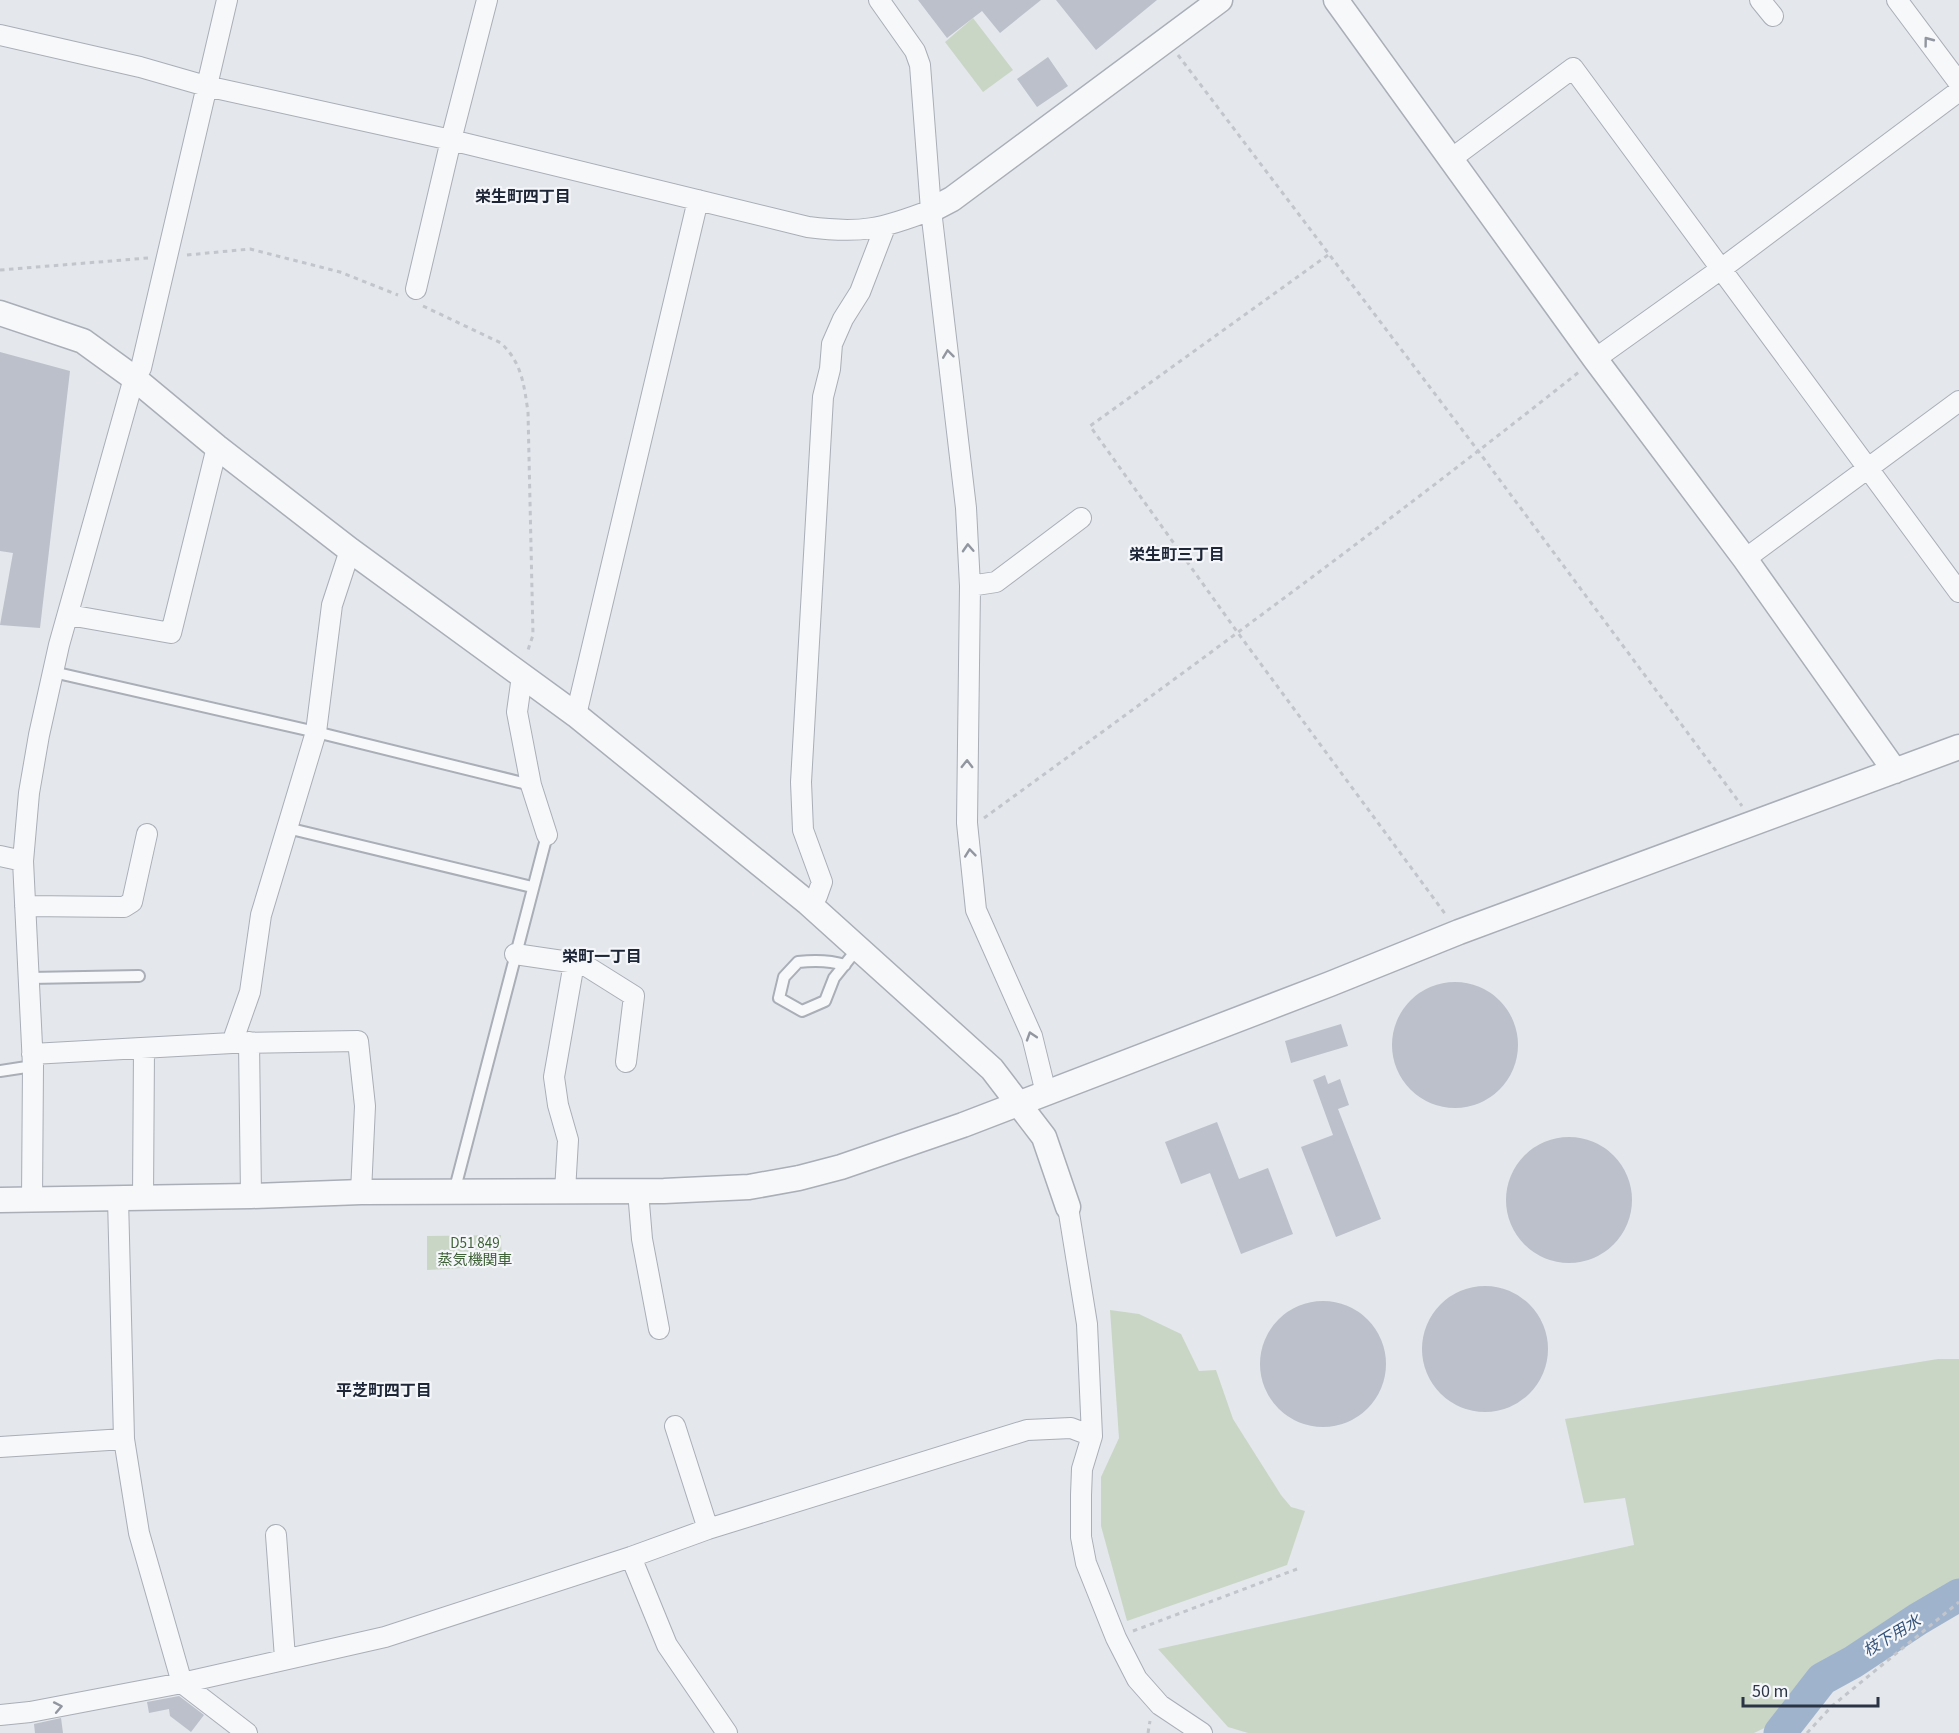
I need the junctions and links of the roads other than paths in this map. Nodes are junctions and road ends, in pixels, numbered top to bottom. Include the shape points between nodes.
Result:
1 (227, 0) edge
2 (487, 0) edge
3 (879, 0) edge
4 (1220, 0) edge
5 (1336, 0) edge
6 (1760, 0) edge
7 (1897, 0) edge
8 (1773, 16) dead end
9 (0, 35) edge
10 (1959, 82) edge
11 (206, 86) junction
12 (1959, 91) edge
13 (451, 140) junction
14 (1451, 159) junction
15 (698, 200) junction
16 (931, 210) junction
17 (885, 227) junction
18 (1720, 268) junction
19 (413, 297) road end
20 (0, 313) edge
21 (1595, 359) junction
22 (134, 378) junction
23 (1959, 401) edge
24 (217, 447) junction
25 (1869, 469) junction
26 (1081, 519) dead end
27 (350, 550) junction
28 (1745, 559) junction
29 (970, 586) junction
30 (1959, 592) edge
31 (69, 615) junction
32 (524, 665) junction
33 (53, 672) junction
34 (576, 715) junction
35 (316, 732) junction
36 (1959, 747) edge
37 (1894, 771) junction
38 (531, 785) junction
39 (287, 828) junction
40 (147, 834) dead end
41 (547, 835) joint
42 (0, 856) edge
43 (23, 861) junction
44 (532, 887) junction
45 (808, 903) junction
46 (25, 906) junction
47 (515, 954) junction
48 (851, 956) junction
49 (574, 963) junction
50 (139, 976) dead end
51 (30, 978) junction
52 (240, 1043) junction
53 (144, 1048) junction
54 (33, 1060) junction
55 (626, 1062) dead end
56 (0, 1071) edge
57 (1046, 1093) junction
58 (1018, 1103) junction
59 (565, 1191) junction
60 (638, 1191) junction
61 (361, 1192) junction
62 (454, 1192) junction
63 (251, 1196) junction
64 (143, 1197) junction
65 (118, 1198) junction
66 (0, 1200) edge
67 (32, 1200) junction
68 (1068, 1207) joint
69 (659, 1329) dead end
70 (675, 1426) dead end
71 (1092, 1436) junction
72 (124, 1439) junction
73 (0, 1447) edge
74 (708, 1529) junction
75 (276, 1535) dead end
76 (631, 1557) junction
77 (285, 1658) junction
78 (182, 1683) junction
79 (0, 1715) edge
80 (247, 1733) edge
81 (727, 1733) edge
82 (1202, 1733) edge

1 - 11 street
2 - 13 street
3 - 16 street via 915,51 920,65
4 - 16 street via 952,199
5 - 14 street
6 - 8 street
10 -> 7 street
9 - 11 street
11 - 13 street
11 - 22 street via 141,368
12 - 18 street
13 - 15 street
13 - 19 street
14 - 18 street via 1574,68
14 - 21 street
15 - 17 street via 840,231
15 - 34 street
16 - 17 street
29 -> 16 street via 966,508
17 - 45 street via 860,292 832,344 823,397 801,782 803,830 822,882 817,896
18 - 21 street
18 - 25 street
20 - 22 street via 83,341
21 - 28 street
22 - 24 street
22 - 31 street
23 - 25 street
24 - 27 street
24 - 31 street via 171,633
25 - 28 street
25 - 30 street
26 - 29 street via 996,582
27 - 32 street
27 - 35 street via 332,605
28 - 37 street
57 -> 29 street via 1032,1036 976,910 967,823
31 - 33 street
32 - 34 street
32 - 38 street via 517,712
33 - 35 lane
33 - 43 street via 29,793
34 - 45 street
35 - 38 lane
35 - 39 street
36 - 37 street
37 - 57 street via 1459,932
38 - 41 street
39 - 44 lane
39 - 52 street via 261,915
40 - 46 street via 132,902 124,907
41 - 44 lane
42 - 43 street
43 - 46 street
44 - 47 lane
45 - 48 street
46 - 51 street
47 - 49 street
47 - 62 lane
48 - 48 lane via 834,978 825,1001 802,1011 779,998 784,977 798,962
48 - 58 street via 992,1069
49 - 55 street via 583,964 634,996
49 - 59 street via 554,1077 568,1140
50 - 51 lane
51 - 54 street
52 - 53 street
52 - 61 street via 358,1041 365,1106
52 - 63 street
53 - 54 street
53 - 64 street
54 - 56 lane
54 - 67 street
57 - 58 street
58 - 60 street via 841,1167 799,1178 749,1187
58 - 68 street via 1044,1137
59 - 60 street
59 - 62 street
60 - 69 street via 642,1239
61 - 62 street
61 - 63 street
63 - 64 street
64 - 65 street
65 - 67 street
65 - 72 street
66 - 67 street
68 - 71 street via 1087,1324
70 - 74 street
71 - 74 street via 1071,1428 1027,1430
71 - 82 street via 1082,1469 1080,1516 1086,1563 1137,1679 1160,1705
72 - 73 street
72 - 78 street via 139,1533
74 - 76 street
75 - 77 street
76 - 77 street via 385,1637
76 - 81 street via 667,1645
77 - 78 street
79 -> 78 street
78 - 80 street

